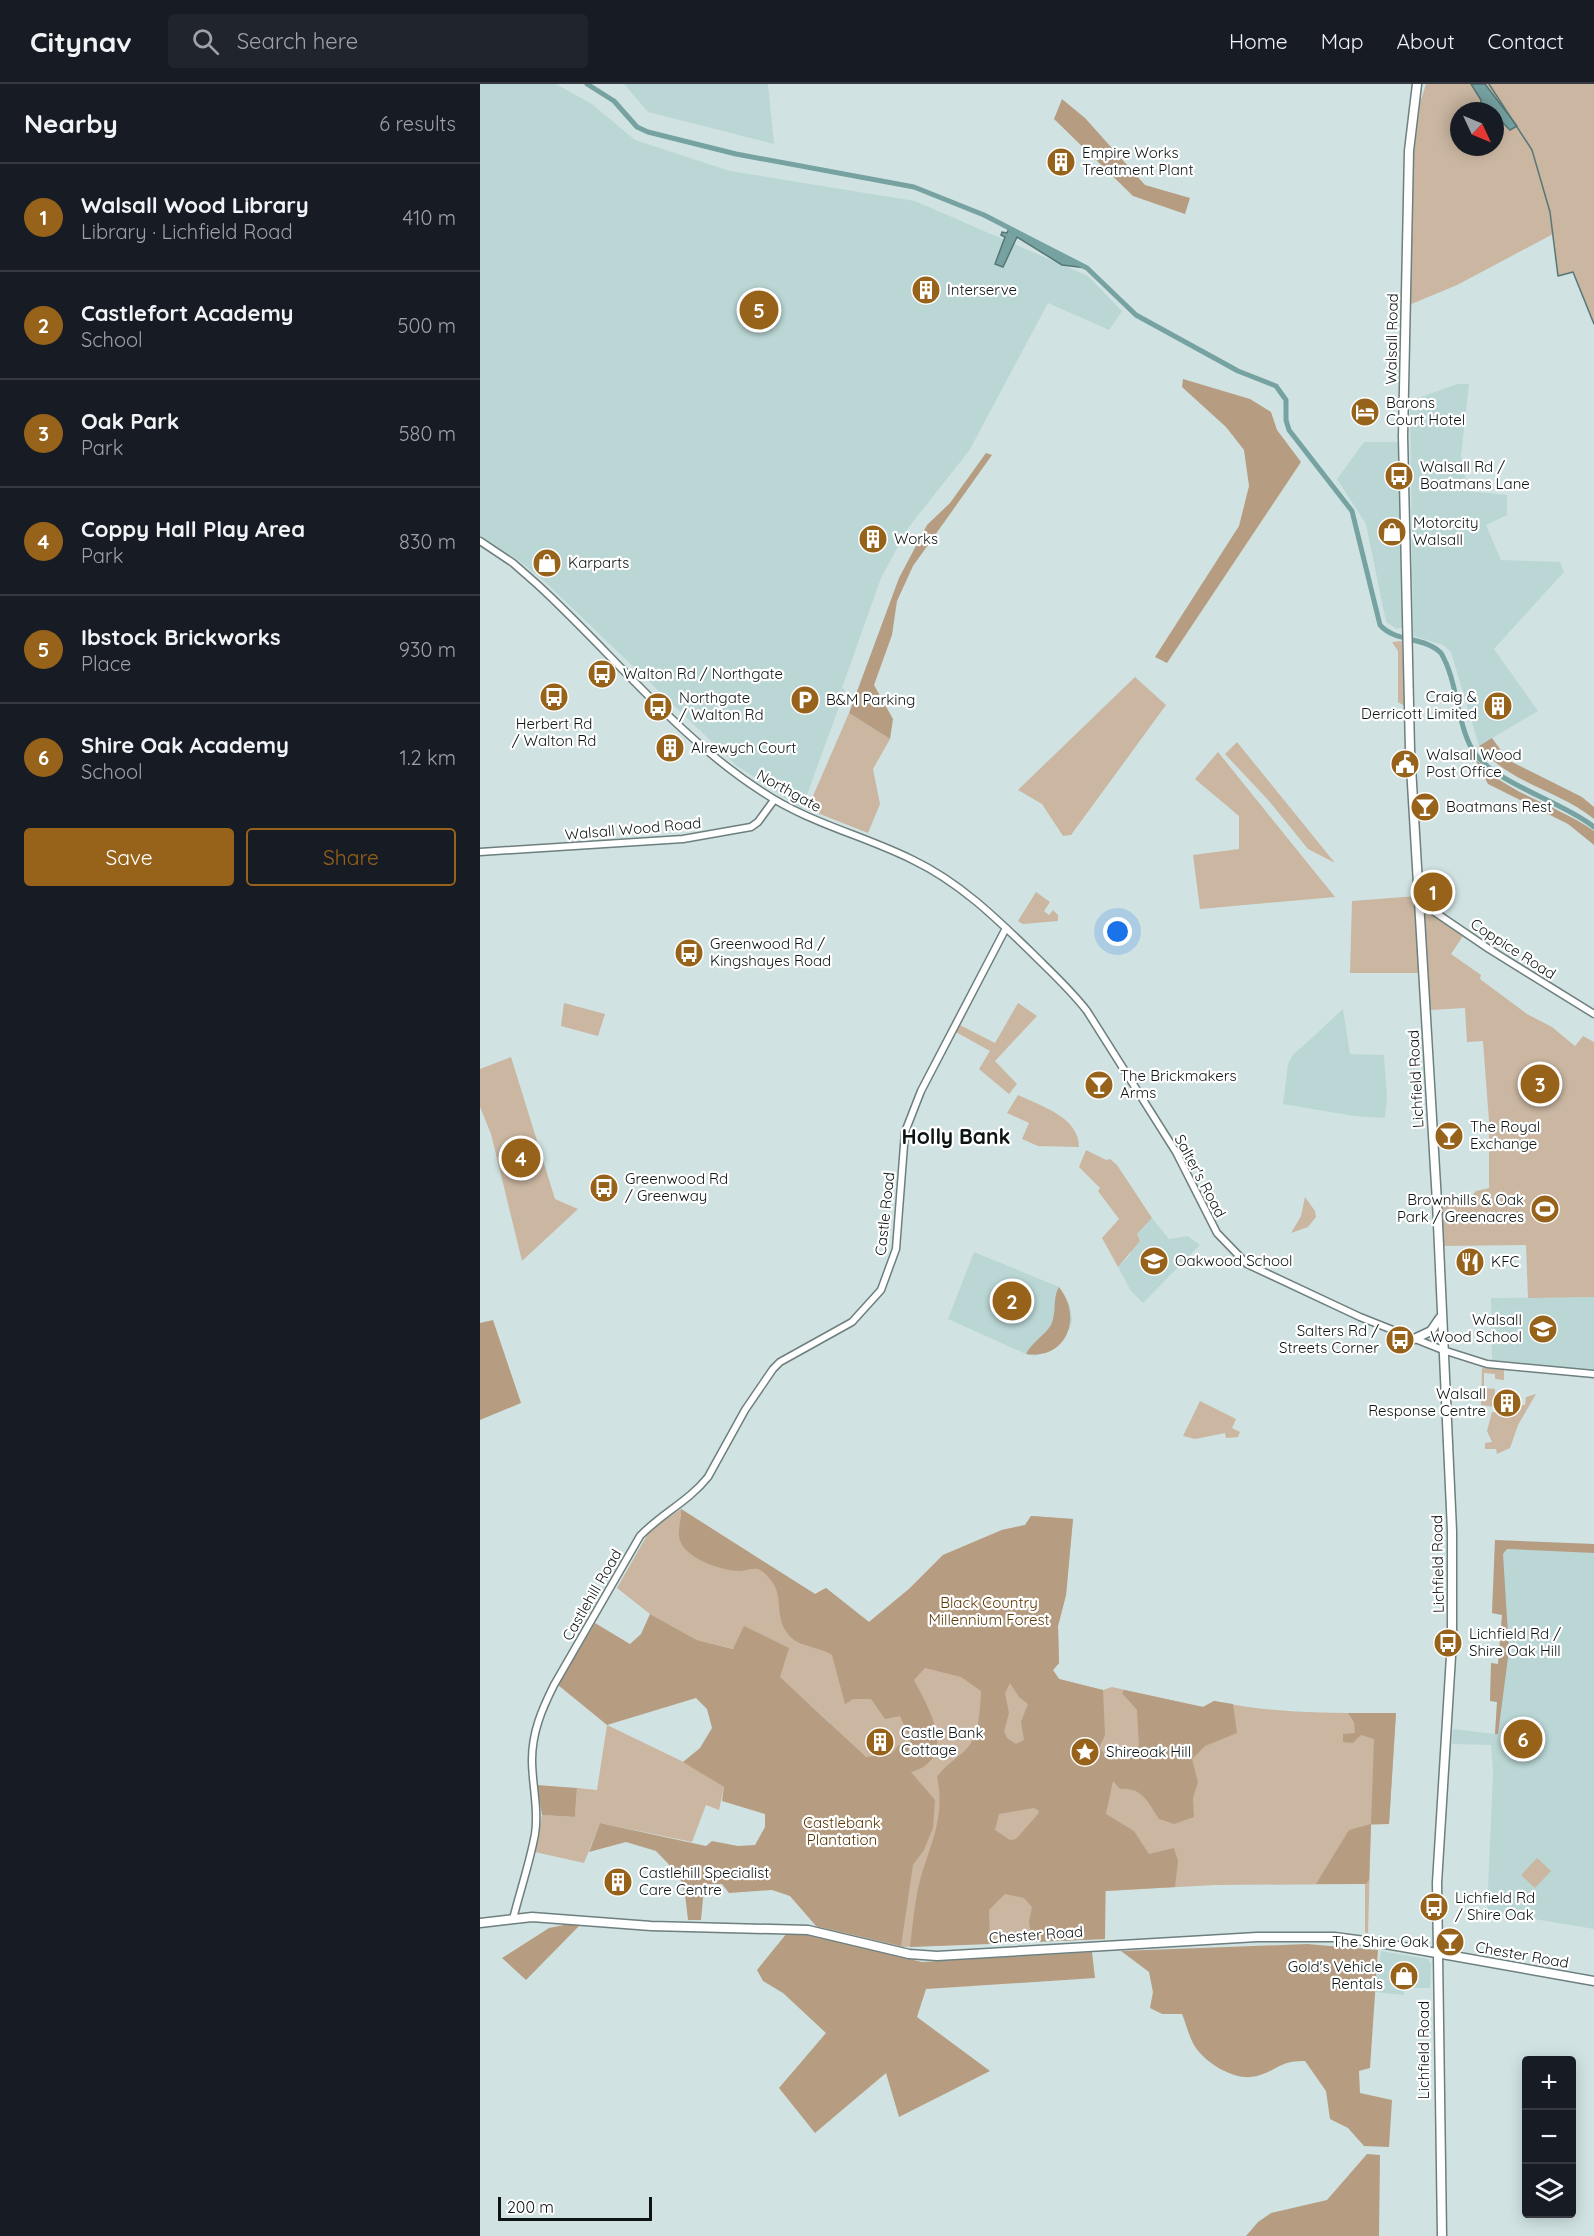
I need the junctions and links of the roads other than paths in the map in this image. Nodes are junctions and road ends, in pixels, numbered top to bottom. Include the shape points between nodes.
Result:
1 (1417, 84) edge
2 (480, 541) edge
3 (1407, 648) joint
4 (774, 800) junction
5 (480, 852) edge
6 (1419, 897) junction
7 (1006, 928) junction
8 (1594, 1014) edge
9 (1441, 1316) junction
10 (1414, 1339) junction
11 (812, 1346) joint
12 (1443, 1350) junction
13 (1594, 1374) edge
14 (513, 1919) junction
15 (480, 1923) edge
16 (1437, 1953) junction
17 (1594, 1981) edge
18 (1442, 2236) edge

1 - 3 highway, Walsall Road via 1409,151 1404,373
2 - 4 main road, Northgate via 538,585 704,748
3 - 6 highway, Lichfield Road
4 - 5 main road, Walsall Wood Road via 750,827 683,839
4 - 7 main road, Northgate via 929,868 966,893
6 - 8 main road, Coppice Road via 1489,949
6 - 9 highway, Lichfield Road
7 - 10 main road, Salter's Road via 1092,1018 1176,1152 1217,1233 1237,1256 1263,1273
7 - 11 main road, Castle Road via 921,1090 906,1132 896,1249 881,1290 852,1322
9 - 10 highway via 1431,1331
9 - 12 highway, Lichfield Road
10 - 12 main road, Salter's Road
11 - 14 main road, Castlehill Road via 773,1369 697,1491 640,1536 554,1685 541,1710 533,1740 535,1834
12 - 13 main road, Salter's Road via 1487,1364
12 - 16 highway, Lichfield Road via 1452,1623 1437,1883
14 - 15 highway, Chester Road
14 - 16 highway, Chester Road via 808,1930 909,1954 937,1956 1257,1937 1334,1937
16 - 17 highway, Chester Road
16 - 18 highway, Lichfield Road

